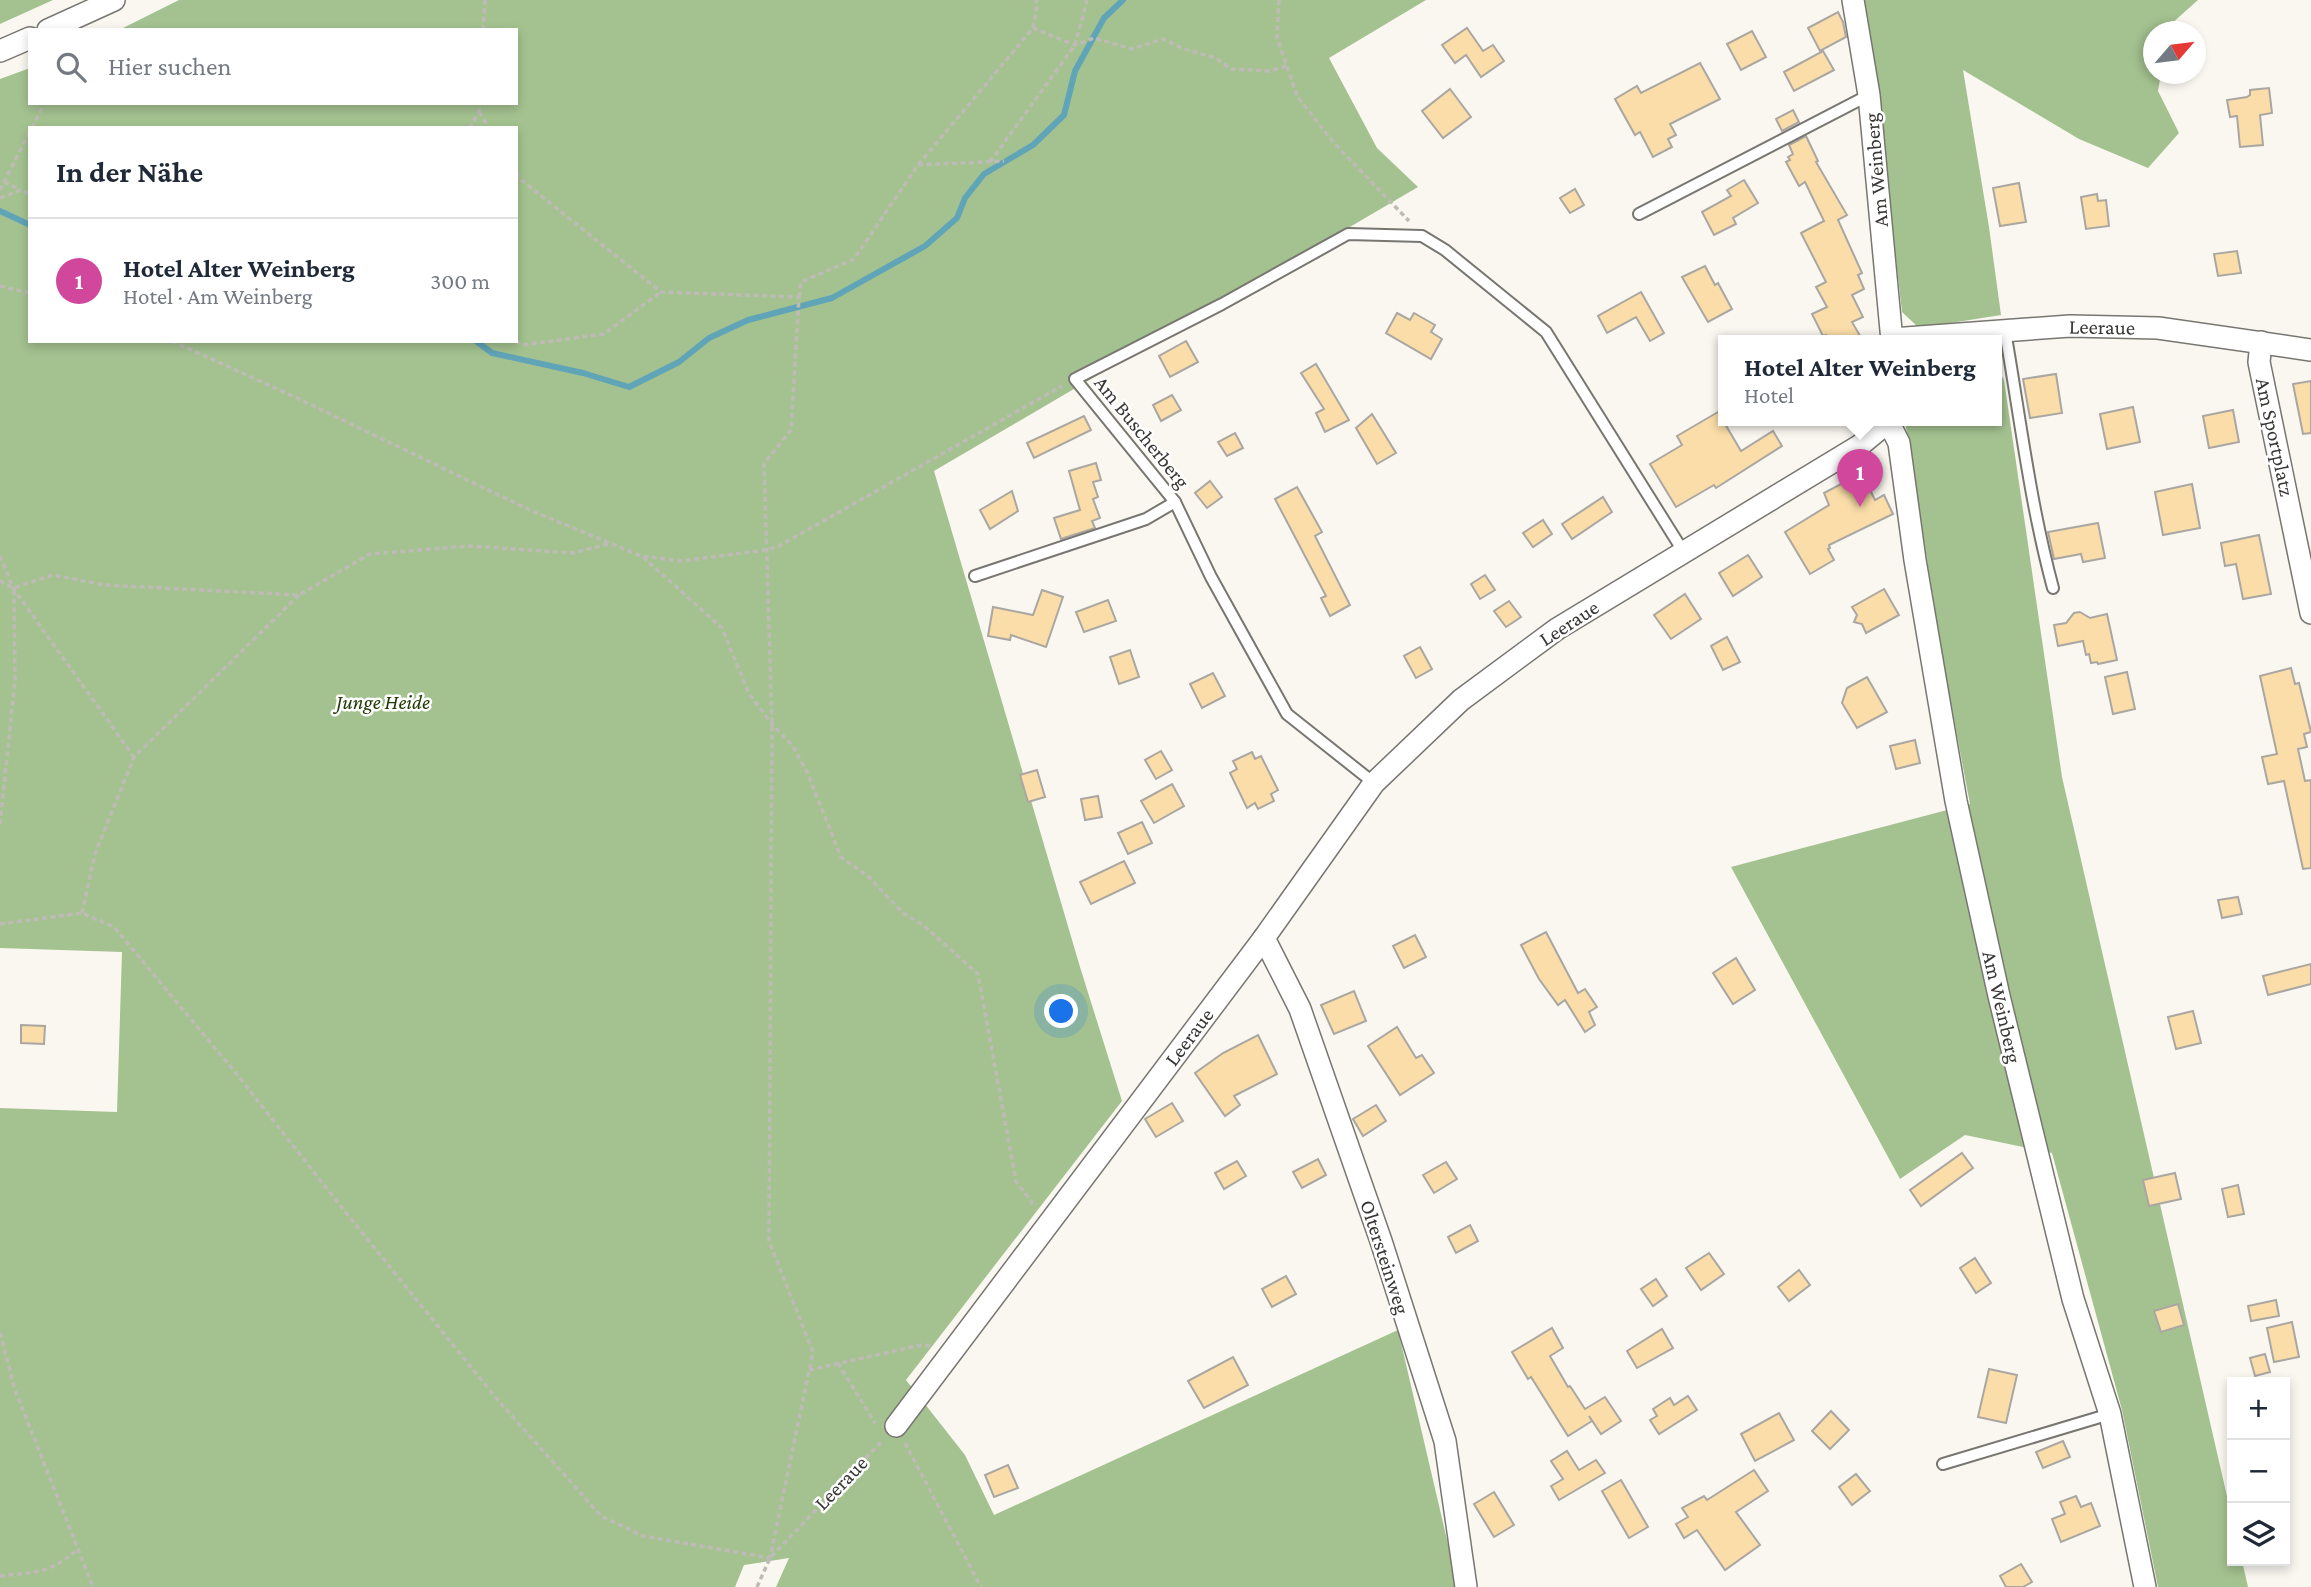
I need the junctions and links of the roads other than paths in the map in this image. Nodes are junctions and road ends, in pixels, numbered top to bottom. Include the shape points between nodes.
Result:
1 (114, 0) edge
2 (1853, 0) edge
3 (52, 28) edge
4 (28, 39) edge
5 (0, 51) edge
6 (1869, 95) junction
7 (1639, 214) dead end
8 (2006, 331) junction
9 (1892, 335) edge
10 (1955, 335) edge
11 (2261, 342) junction
12 (2311, 349) edge
13 (1883, 426) edge
14 (1890, 426) edge
15 (1175, 502) junction
16 (1683, 551) junction
17 (975, 576) dead end
18 (2053, 587) dead end
19 (2311, 613) edge
20 (1374, 783) junction
21 (1264, 939) junction
22 (2110, 1414) junction
23 (890, 1432) road end
24 (1942, 1464) dead end
25 (1466, 1587) edge
26 (2146, 1587) edge

1 - 3 street
2 - 6 street, Am Weinberg
4 - 5 street
6 - 7 lane
6 - 9 street, Am Weinberg
8 - 10 street, Leeraue
8 - 11 street, Leeraue via 2070,326 2158,328
8 - 18 lane via 2036,517
11 - 12 street, Leeraue
11 - 19 street, Am Sportplatz via 2259,362
13 - 16 street, Leeraue via 1847,453
14 - 22 street, Am Weinberg via 1899,443 1956,802 1999,996 2073,1299
15 - 16 lane, Am Buscherberg via 1075,379 1348,234 1422,236 1546,332
15 - 17 lane via 1146,519
15 - 20 lane, Am Buscherberg via 1287,714
16 - 20 street, Leeraue via 1557,629 1461,700
20 - 21 street, Leeraue
21 - 23 street, Leeraue
21 - 25 street, Oltersteinweg via 1300,1009 1445,1441
22 - 24 lane
22 - 26 street, Am Weinberg

